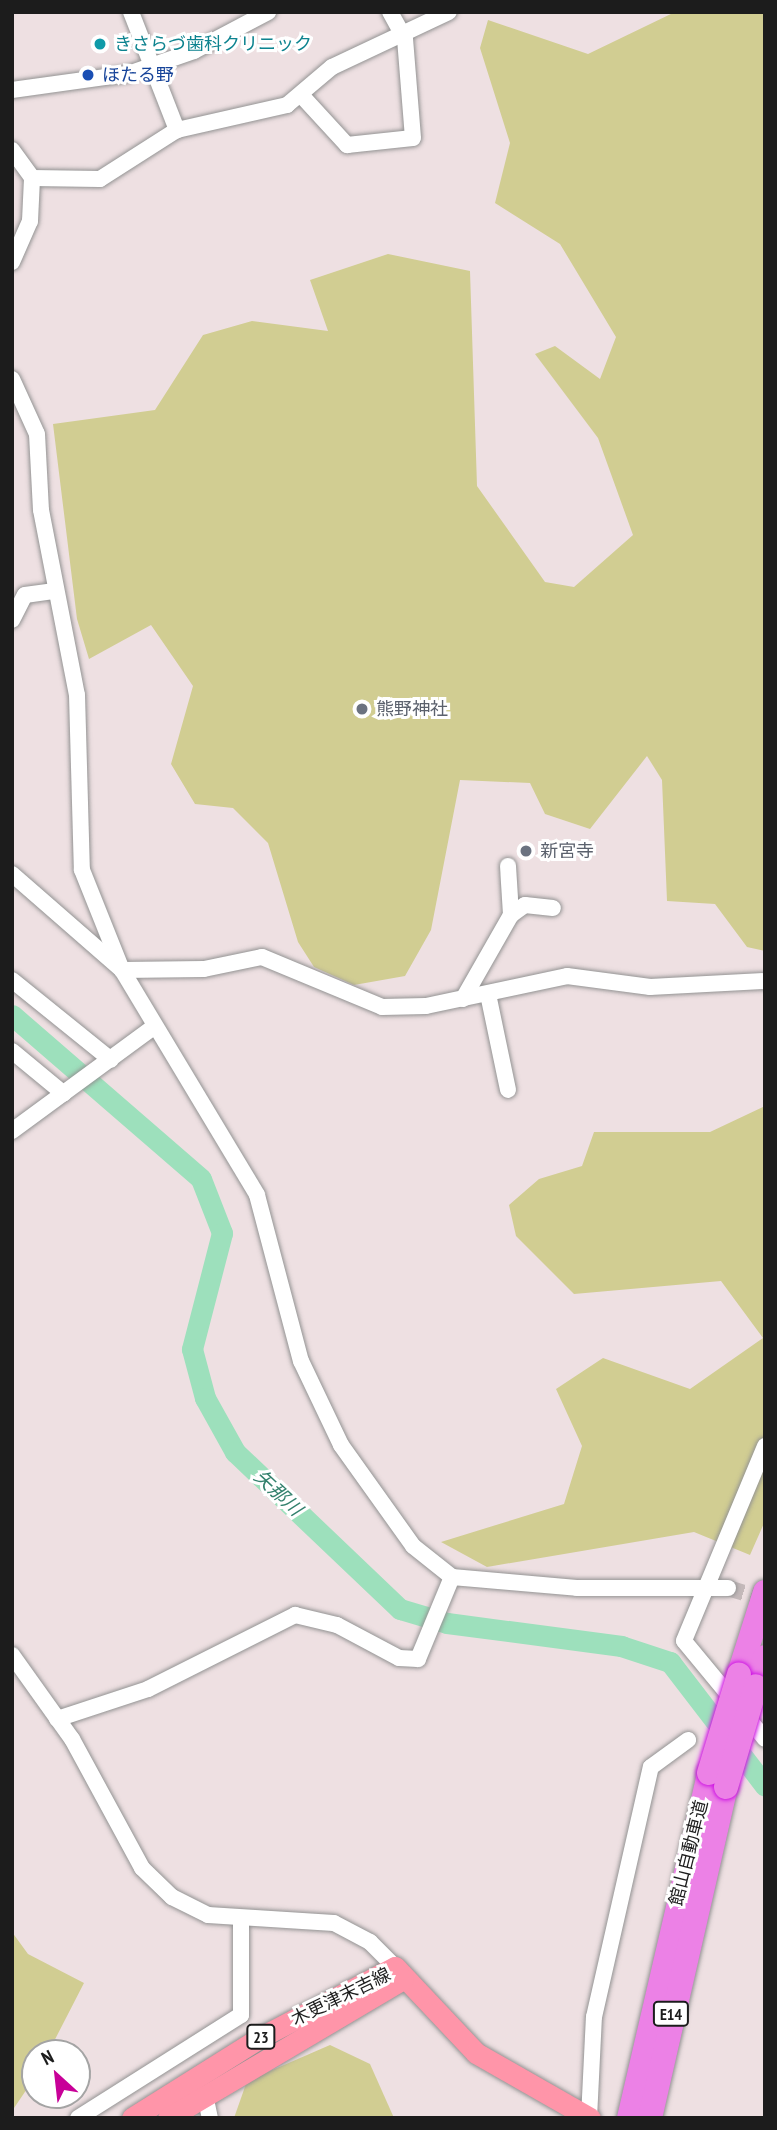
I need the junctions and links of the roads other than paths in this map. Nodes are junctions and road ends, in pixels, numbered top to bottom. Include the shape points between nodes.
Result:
1 (131, 12) edge
2 (268, 12) edge
3 (390, 12) edge
4 (449, 12) edge
5 (404, 34) junction
6 (150, 67) junction
7 (12, 90) edge
8 (302, 96) junction
9 (177, 130) junction
10 (12, 150) edge
11 (32, 178) junction
12 (12, 262) edge
13 (12, 379) edge
14 (55, 591) junction
15 (12, 620) edge
16 (508, 866) dead end
17 (12, 874) edge
18 (553, 908) dead end
19 (511, 915) junction
20 (122, 970) junction
21 (12, 980) edge
22 (765, 981) edge
23 (488, 994) junction
24 (464, 999) junction
25 (155, 1026) junction
26 (12, 1051) edge
27 (107, 1062) junction
28 (508, 1090) dead end
29 (68, 1091) junction
30 (12, 1132) edge
31 (765, 1446) edge
32 (449, 1584) junction
33 (706, 1584) junction
34 (728, 1588) tunnel mouth
35 (765, 1592) edge
36 (12, 1655) edge
37 (765, 1657) edge
38 (748, 1680) junction
39 (57, 1719) junction
40 (765, 1739) edge
41 (688, 1740) dead end
42 (241, 1919) junction
43 (399, 1973) junction
44 (645, 2086) junction
45 (205, 2095) junction
46 (88, 2115) edge
47 (589, 2117) edge
48 (132, 2118) edge
49 (168, 2118) edge
50 (210, 2118) edge
51 (629, 2118) edge
52 (650, 2118) edge

1 - 6 street
2 - 6 street
3 - 5 street
4 - 5 street
5 - 8 street via 332,67
5 - 8 street via 413,138 347,145
6 - 7 street via 82,85
6 - 9 street
8 - 9 street
9 - 11 street via 116,174
10 - 11 street
11 - 12 street via 30,221
13 - 14 street via 37,434
14 - 15 street via 25,596
14 - 20 street via 77,695 82,870
16 - 19 street
17 - 20 street
18 - 19 street via 525,905
19 - 24 street
20 - 24 street via 204,970 262,957 382,1007
20 - 25 street
21 - 27 street
22 - 23 street via 650,987 567,976
23 - 24 street
23 - 28 street
25 - 27 street
25 - 32 street via 257,1195 301,1361 341,1445 414,1546
26 - 29 street
27 - 29 street
29 - 30 street
31 - 33 street
32 - 33 street via 628,1590
32 - 39 street via 418,1659 399,1658 337,1625 295,1615 148,1689
33 - 34 street
33 - 40 street via 684,1641
35 - 38 highway, 館山自動車道 / E14
36 - 39 street
37 - 38 highway, 館山自動車道 / E14
38 - 44 highway, 館山自動車道 / E14, bridge via 677,1939
39 - 42 street via 156,1884 191,1909
41 - 47 street via 652,1767 594,2017
42 - 43 street via 334,1923 370,1941
42 - 46 street via 241,2015
43 - 45 main road, 木更津末吉線 / 23
43 - 47 main road, 木更津末吉線 via 476,2053
43 - 48 main road, 木更津末吉線 / 23 via 261,2037
44 - 51 highway, 館山自動車道 / E14
44 - 52 highway, 館山自動車道 / E14
45 - 49 main road, 木更津末吉線 / 23
45 - 50 street

